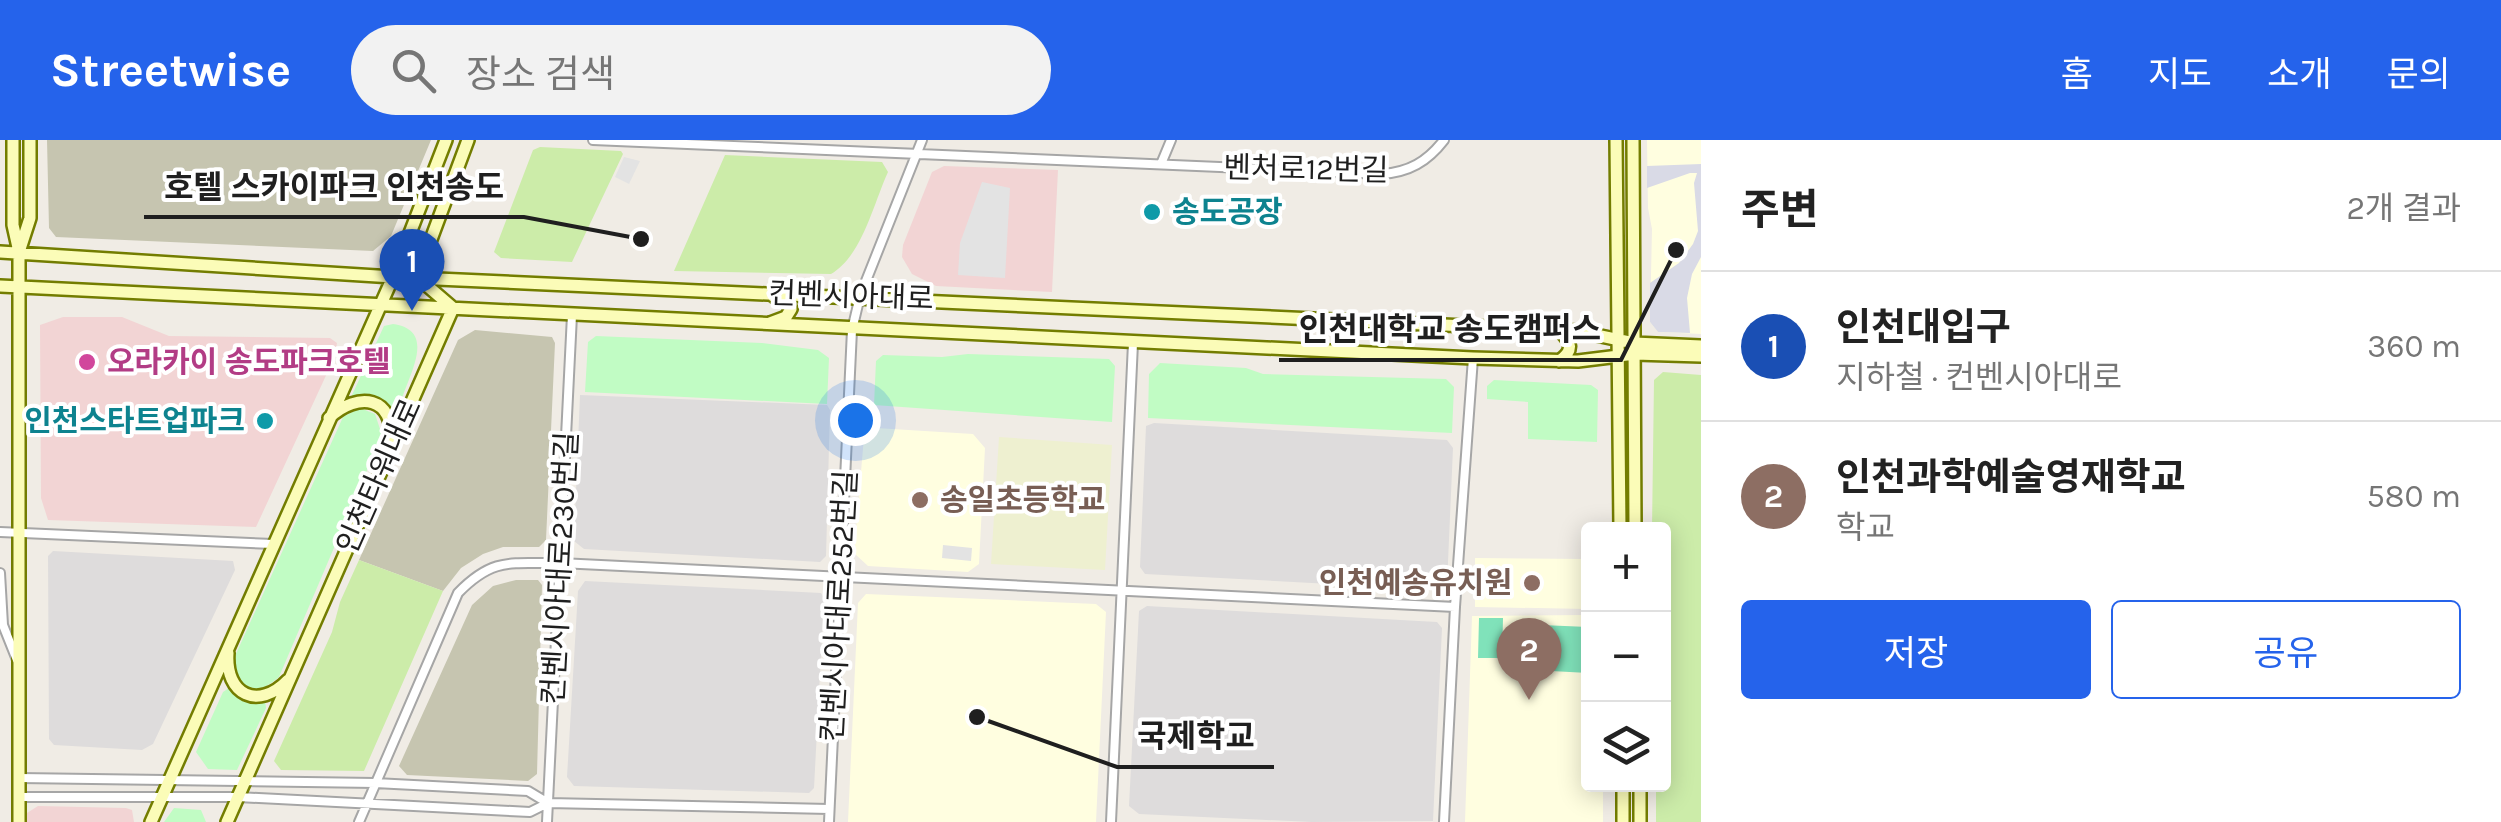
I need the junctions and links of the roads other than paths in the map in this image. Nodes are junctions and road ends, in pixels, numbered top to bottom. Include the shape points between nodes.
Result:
1 (13, 140) edge
2 (30, 140) edge
3 (446, 140) edge
4 (468, 140) edge
5 (593, 140) edge
6 (608, 140) edge
7 (922, 140) edge
8 (1170, 140) edge
9 (1444, 140) edge
10 (1616, 140) edge
11 (1633, 140) edge
12 (722, 143) edge
13 (916, 156) junction
14 (1161, 164) junction
15 (0, 252) edge
16 (19, 252) junction
17 (392, 277) junction
18 (417, 277) junction
19 (0, 286) edge
20 (18, 287) junction
21 (762, 292) junction
22 (860, 296) junction
23 (378, 305) junction
24 (452, 308) junction
25 (572, 315) junction
26 (761, 325) junction
27 (852, 330) junction
28 (1560, 330) junction
29 (1618, 339) junction
30 (1133, 342) junction
31 (1701, 346) edge
32 (1634, 348) junction
33 (1701, 356) edge
34 (1473, 358) junction
35 (1619, 358) junction
36 (1558, 360) junction
37 (326, 423) junction
38 (388, 456) junction
39 (1620, 522) edge
40 (1635, 522) edge
41 (0, 532) edge
42 (18, 533) junction
43 (272, 544) junction
44 (560, 563) junction
45 (0, 573) edge
46 (840, 576) junction
47 (1122, 590) junction
48 (1455, 606) junction
49 (229, 644) junction
50 (19, 663) junction
51 (291, 676) junction
52 (19, 778) junction
53 (170, 779) junction
54 (246, 780) junction
55 (375, 784) junction
56 (1622, 792) edge
57 (1640, 792) edge
58 (19, 797) junction
59 (161, 797) junction
60 (238, 797) junction
61 (548, 803) junction
62 (367, 804) junction
63 (830, 809) junction
64 (492, 810) junction
65 (19, 822) edge
66 (151, 822) edge
67 (227, 822) edge
68 (358, 822) edge
69 (486, 822) edge
70 (547, 822) edge
71 (829, 822) edge
72 (1111, 822) edge
73 (1444, 822) edge
74 (1623, 822) edge
75 (1640, 822) edge

1 - 16 main road
2 - 16 main road via 30,218
3 - 17 main road
4 - 18 main road
5 - 6 street, 벤처로12번길
6 - 12 street, 벤처로12번길
7 - 13 street, 컨벤시아대로252번길
8 - 14 street
9 - 14 street, 벤처로12번길 via 1413,168 1382,174
10 - 29 main road
11 - 32 main road
12 - 13 street, 벤처로12번길
13 - 14 street, 벤처로12번길
13 - 22 street, 컨벤시아대로252번길
15 - 16 main road, 컨벤시아대로
16 - 17 main road, 컨벤시아대로
16 - 20 main road
17 - 18 main road, 컨벤시아대로
17 - 23 main road
18 - 21 main road, 컨벤시아대로
18 - 24 main road
19 - 20 main road, 컨벤시아대로
20 - 23 main road, 컨벤시아대로
20 - 42 main road
21 - 22 main road, 컨벤시아대로
21 - 26 main road via 786,300 791,309
22 - 27 street, 컨벤시아대로252번길
22 - 28 main road, 컨벤시아대로
23 - 24 main road, 컨벤시아대로
23 - 37 main road
24 - 25 main road, 컨벤시아대로
24 - 38 main road, 인천타워대로
25 - 26 main road, 컨벤시아대로
25 - 44 street, 컨벤시아대로230번길
26 - 27 main road, 컨벤시아대로
27 - 30 main road, 컨벤시아대로
27 - 46 street, 컨벤시아대로252번길
28 - 29 main road, 컨벤시아대로
28 - 36 main road via 1571,348
29 - 32 main road, 컨벤시아대로
29 - 35 main road
30 - 34 main road, 컨벤시아대로
30 - 47 street
31 - 32 main road, 컨벤시아대로
32 - 33 main road, 컨벤시아대로
32 - 35 main road, 컨벤시아대로
32 - 40 main road
34 - 36 main road, 컨벤시아대로
34 - 48 street
35 - 36 main road, 컨벤시아대로
35 - 39 main road
37 - 38 main road via 353,402 378,405 391,425
37 - 43 main road
38 - 51 main road, 인천타워대로
41 - 42 street
42 - 43 street
42 - 50 main road
43 - 49 main road
44 - 46 street
44 - 55 street via 495,564 458,593
44 - 61 street, 컨벤시아대로230번길
45 - 50 street via 3,625
46 - 47 street
46 - 63 street, 컨벤시아대로252번길
47 - 48 street
47 - 72 street
48 - 73 street
49 - 51 main road via 228,675 241,692 267,694
49 - 53 main road
50 - 52 main road
51 - 54 main road, 인천타워대로
52 - 53 street
52 - 58 main road
53 - 54 street
53 - 59 main road
54 - 55 street
54 - 60 main road, 인천타워대로
55 - 61 street via 528,791
55 - 62 street
56 - 74 main road
57 - 75 main road
58 - 59 street
58 - 65 main road
59 - 60 street
59 - 66 main road
60 - 62 street
60 - 67 main road, 인천타워대로
61 - 63 street
61 - 64 street via 530,812
61 - 70 street, 컨벤시아대로230번길
62 - 64 street
62 - 68 street
63 - 71 street, 컨벤시아대로252번길
64 - 69 street

